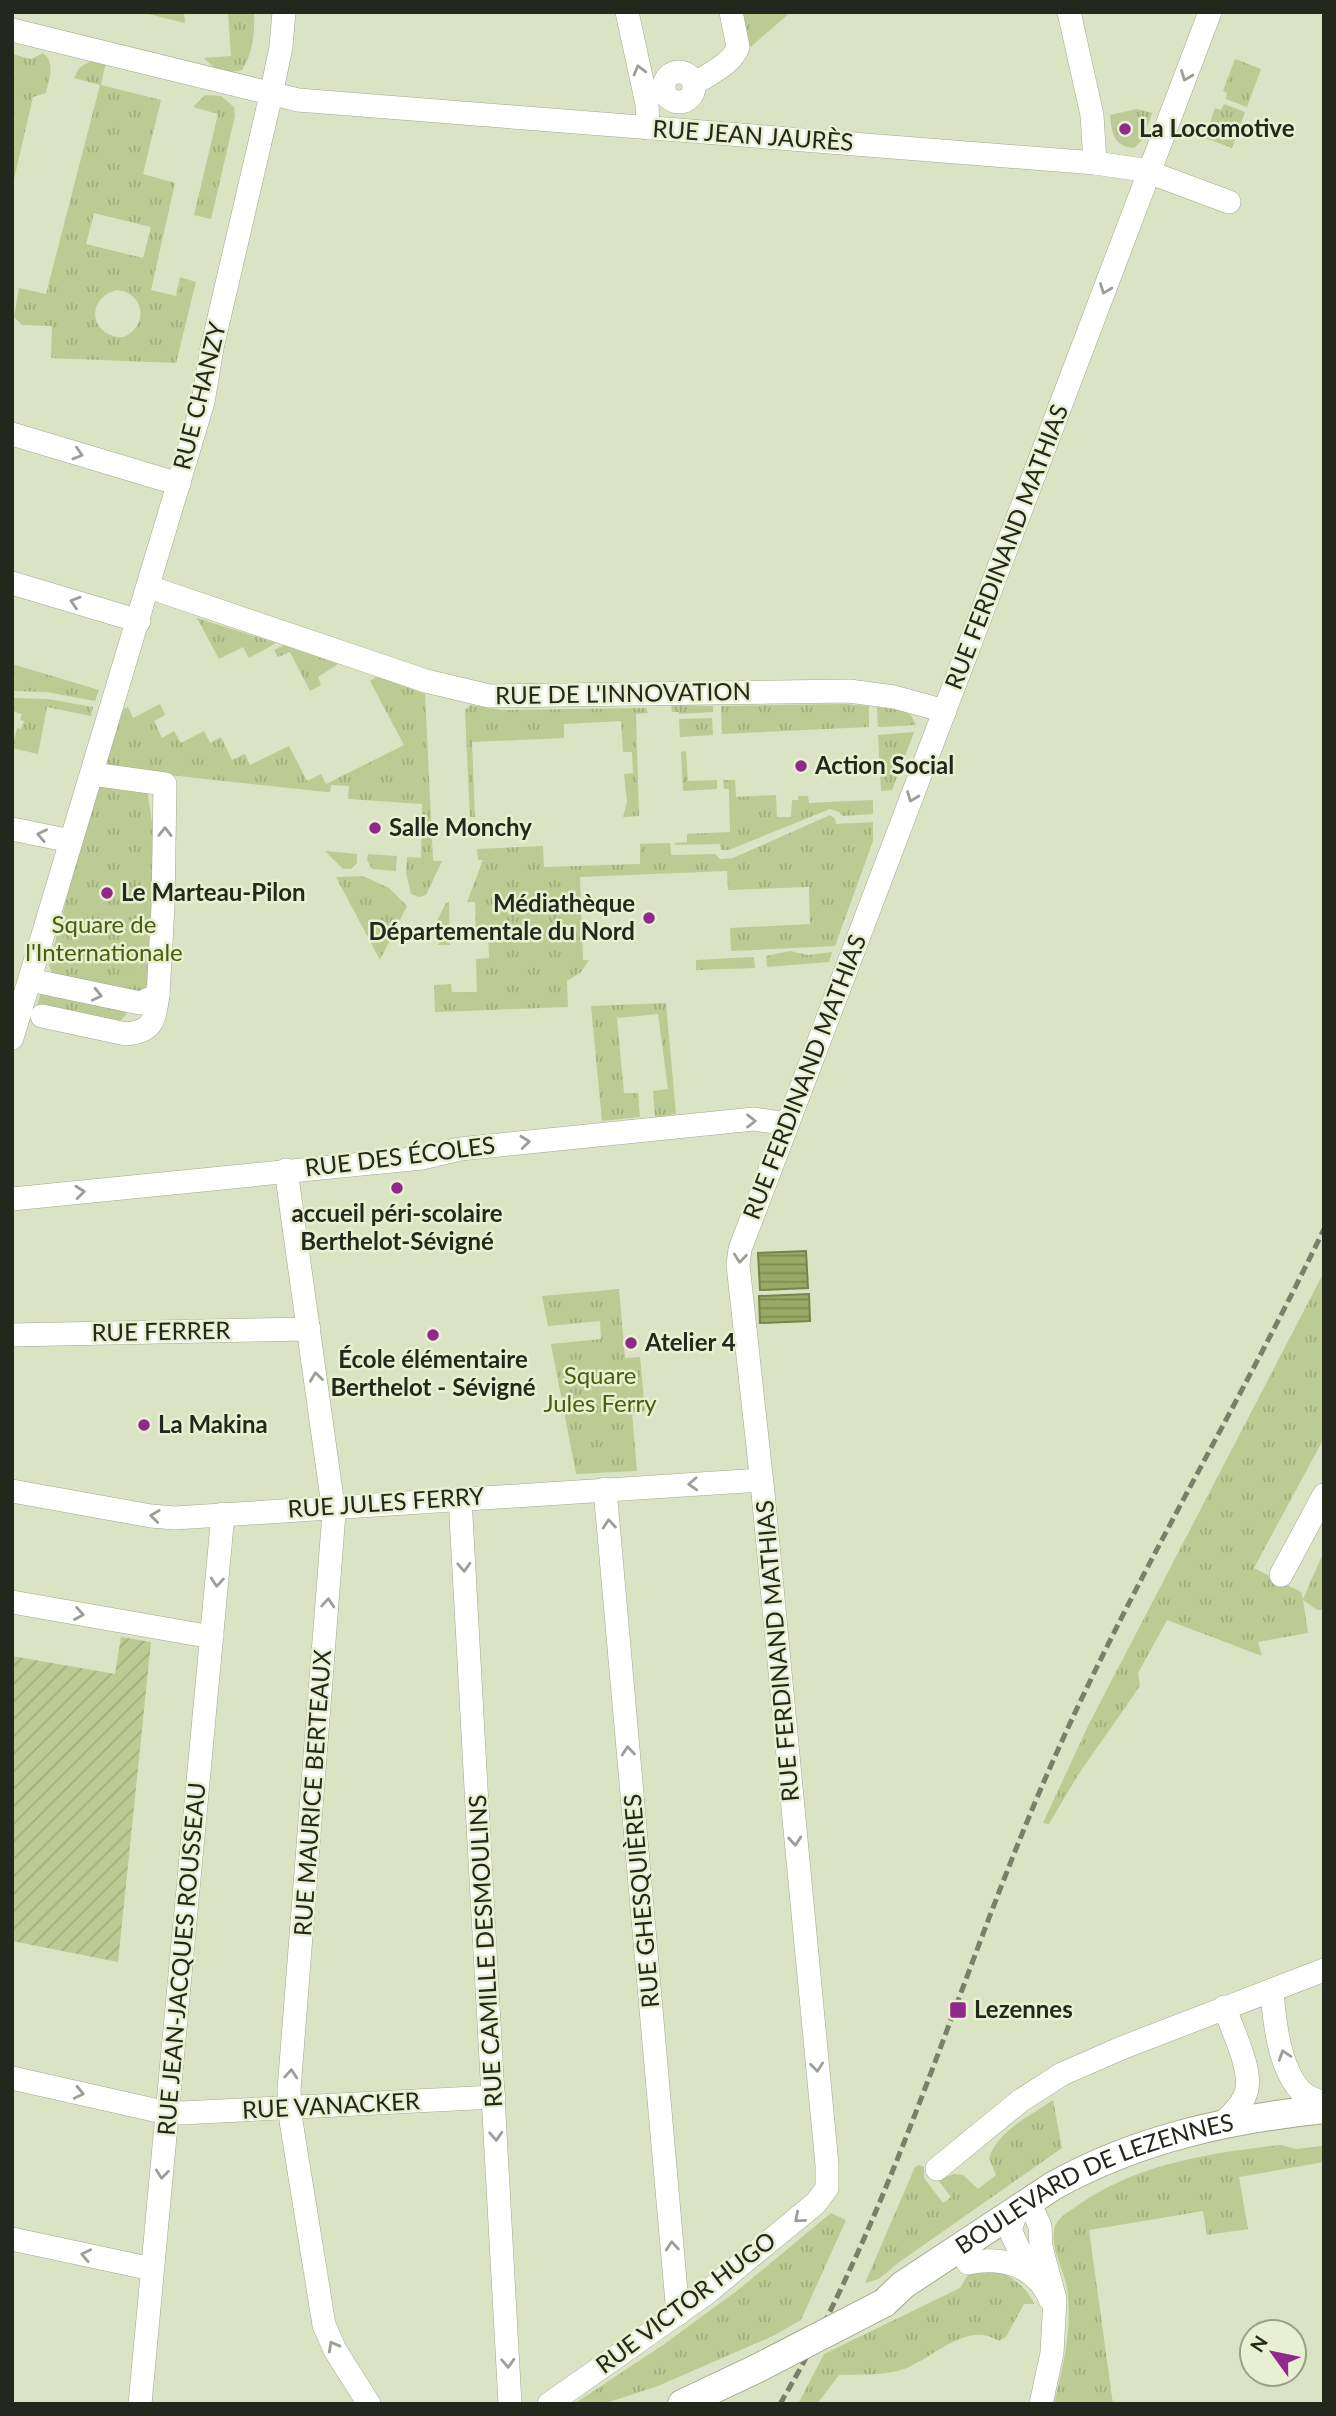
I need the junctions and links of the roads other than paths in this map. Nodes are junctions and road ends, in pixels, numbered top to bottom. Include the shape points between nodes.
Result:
1 (284, 12) edge
2 (627, 12) edge
3 (731, 12) edge
4 (1069, 12) edge
5 (1210, 12) edge
6 (12, 30) edge
7 (694, 84) dead end
8 (271, 95) junction
9 (648, 128) junction
10 (1095, 163) junction
11 (1150, 173) junction
12 (1229, 202) dead end
13 (12, 435) edge
14 (179, 484) junction
15 (12, 583) edge
16 (149, 587) junction
17 (139, 621) junction
18 (945, 711) junction
19 (92, 774) junction
20 (12, 829) edge
21 (71, 841) junction
22 (22, 992) edge
23 (158, 995) junction
24 (42, 1016) dead end
25 (12, 1038) edge
26 (787, 1124) junction
27 (286, 1170) junction
28 (12, 1199) edge
29 (309, 1329) junction
30 (12, 1335) edge
31 (761, 1480) junction
32 (605, 1489) junction
33 (12, 1491) edge
34 (1324, 1495) edge
35 (460, 1498) junction
36 (334, 1507) junction
37 (223, 1514) junction
38 (1281, 1575) dead end
39 (12, 1602) edge
40 (212, 1637) junction
41 (1324, 1970) edge
42 (1272, 1990) junction
43 (1224, 2007) junction
44 (12, 2078) edge
45 (494, 2097) junction
46 (1324, 2103) edge
47 (290, 2108) junction
48 (1324, 2109) edge
49 (168, 2112) junction
50 (1324, 2121) edge
51 (1221, 2124) junction
52 (937, 2169) dead end
53 (821, 2198) joint
54 (1023, 2216) junction
55 (14, 2247) edge
56 (968, 2263) junction
57 (152, 2269) junction
58 (1041, 2283) junction
59 (884, 2303) junction
60 (678, 2314) junction
61 (1055, 2319) junction
62 (682, 2402) edge
63 (140, 2404) edge
64 (369, 2404) edge
65 (510, 2404) edge
66 (548, 2404) edge
67 (1041, 2404) edge

1 - 8 street, RUE CHANZY
9 -> 2 street
3 - 7 street via 736,52
4 - 10 street via 1092,115
5 -> 11 street, RUE FERDINAND MATHIAS
6 - 8 street, RUE JEAN JAURÈS
8 - 9 street, RUE JEAN JAURÈS
8 - 14 street, RUE CHANZY via 207,386
9 - 10 street, RUE JEAN JAURÈS
10 - 11 street, RUE JEAN JAURÈS
11 - 12 street, RUE JEAN JAURÈS
11 -> 18 street, RUE FERDINAND MATHIAS
13 -> 14 street
14 - 16 street, RUE CHANZY
17 -> 15 street
16 - 17 street, RUE CHANZY
16 - 18 street, RUE DE L'INNOVATION via 480,695 849,691
17 - 19 street, RUE CHANZY
18 -> 26 street, RUE FERDINAND MATHIAS
19 - 21 street, RUE CHANZY
23 -> 19 street via 165,784
21 -> 20 street
21 - 22 street, RUE CHANZY
22 -> 23 street via 140,1003
22 - 25 street, RUE CHANZY
23 - 24 street via 154,1020 137,1033
27 -> 26 street, RUE DES ÉCOLES via 754,1119
26 -> 31 street, RUE FERDINAND MATHIAS via 738,1258
28 -> 27 street, RUE DES ÉCOLES
27 - 29 street, RUE MAURICE BERTEAUX
29 - 30 street, RUE FERRER
36 -> 29 street, RUE MAURICE BERTEAUX
31 -> 32 street, RUE JULES FERRY
31 -> 53 street, RUE FERDINAND MATHIAS via 827,2165 827,2188
32 - 35 street, RUE JULES FERRY
60 -> 32 street, RUE GHESQUIÈRES
37 -> 33 street, RUE JULES FERRY via 163,1517
34 - 38 street
35 - 36 street, RUE JULES FERRY
35 -> 45 street, RUE CAMILLE DESMOULINS
36 - 37 street, RUE JULES FERRY
47 -> 36 street, RUE MAURICE BERTEAUX
37 -> 40 street, RUE JEAN-JACQUES ROUSSEAU
39 -> 40 street
40 - 49 street, RUE JEAN-JACQUES ROUSSEAU
41 - 42 street
42 - 43 street
46 -> 42 street via 1305,2095 1293,2079 1278,2038
43 - 51 street via 1249,2080 1244,2099
43 - 52 street via 1046,2083
44 -> 49 street, RUE VANACKER
45 - 47 street, RUE VANACKER
45 -> 65 street, RUE CAMILLE DESMOULINS
47 - 49 street, RUE VANACKER
64 -> 47 street, RUE MAURICE BERTEAUX via 324,2325
48 - 51 main road, BOULEVARD DE LEZENNES
49 -> 57 street, RUE JEAN-JACQUES ROUSSEAU
50 - 54 main road, BOULEVARD DE LEZENNES via 1198,2139 1140,2156 1085,2180
51 - 54 main road, BOULEVARD DE LEZENNES via 1158,2141 1064,2180
53 -> 60 street, RUE VICTOR HUGO
54 - 56 main road, BOULEVARD DE LEZENNES
54 - 58 street
54 - 59 main road, BOULEVARD DE LEZENNES via 903,2285
54 - 61 street via 1041,2247 1055,2299
57 -> 55 street
56 - 58 street via 1009,2263
56 - 59 main road, BOULEVARD DE LEZENNES via 915,2293
57 - 63 street, RUE JEAN-JACQUES ROUSSEAU
58 - 61 street
59 - 62 main road, BOULEVARD DE LEZENNES, bridge
60 - 66 street, RUE VICTOR HUGO
61 - 67 street

